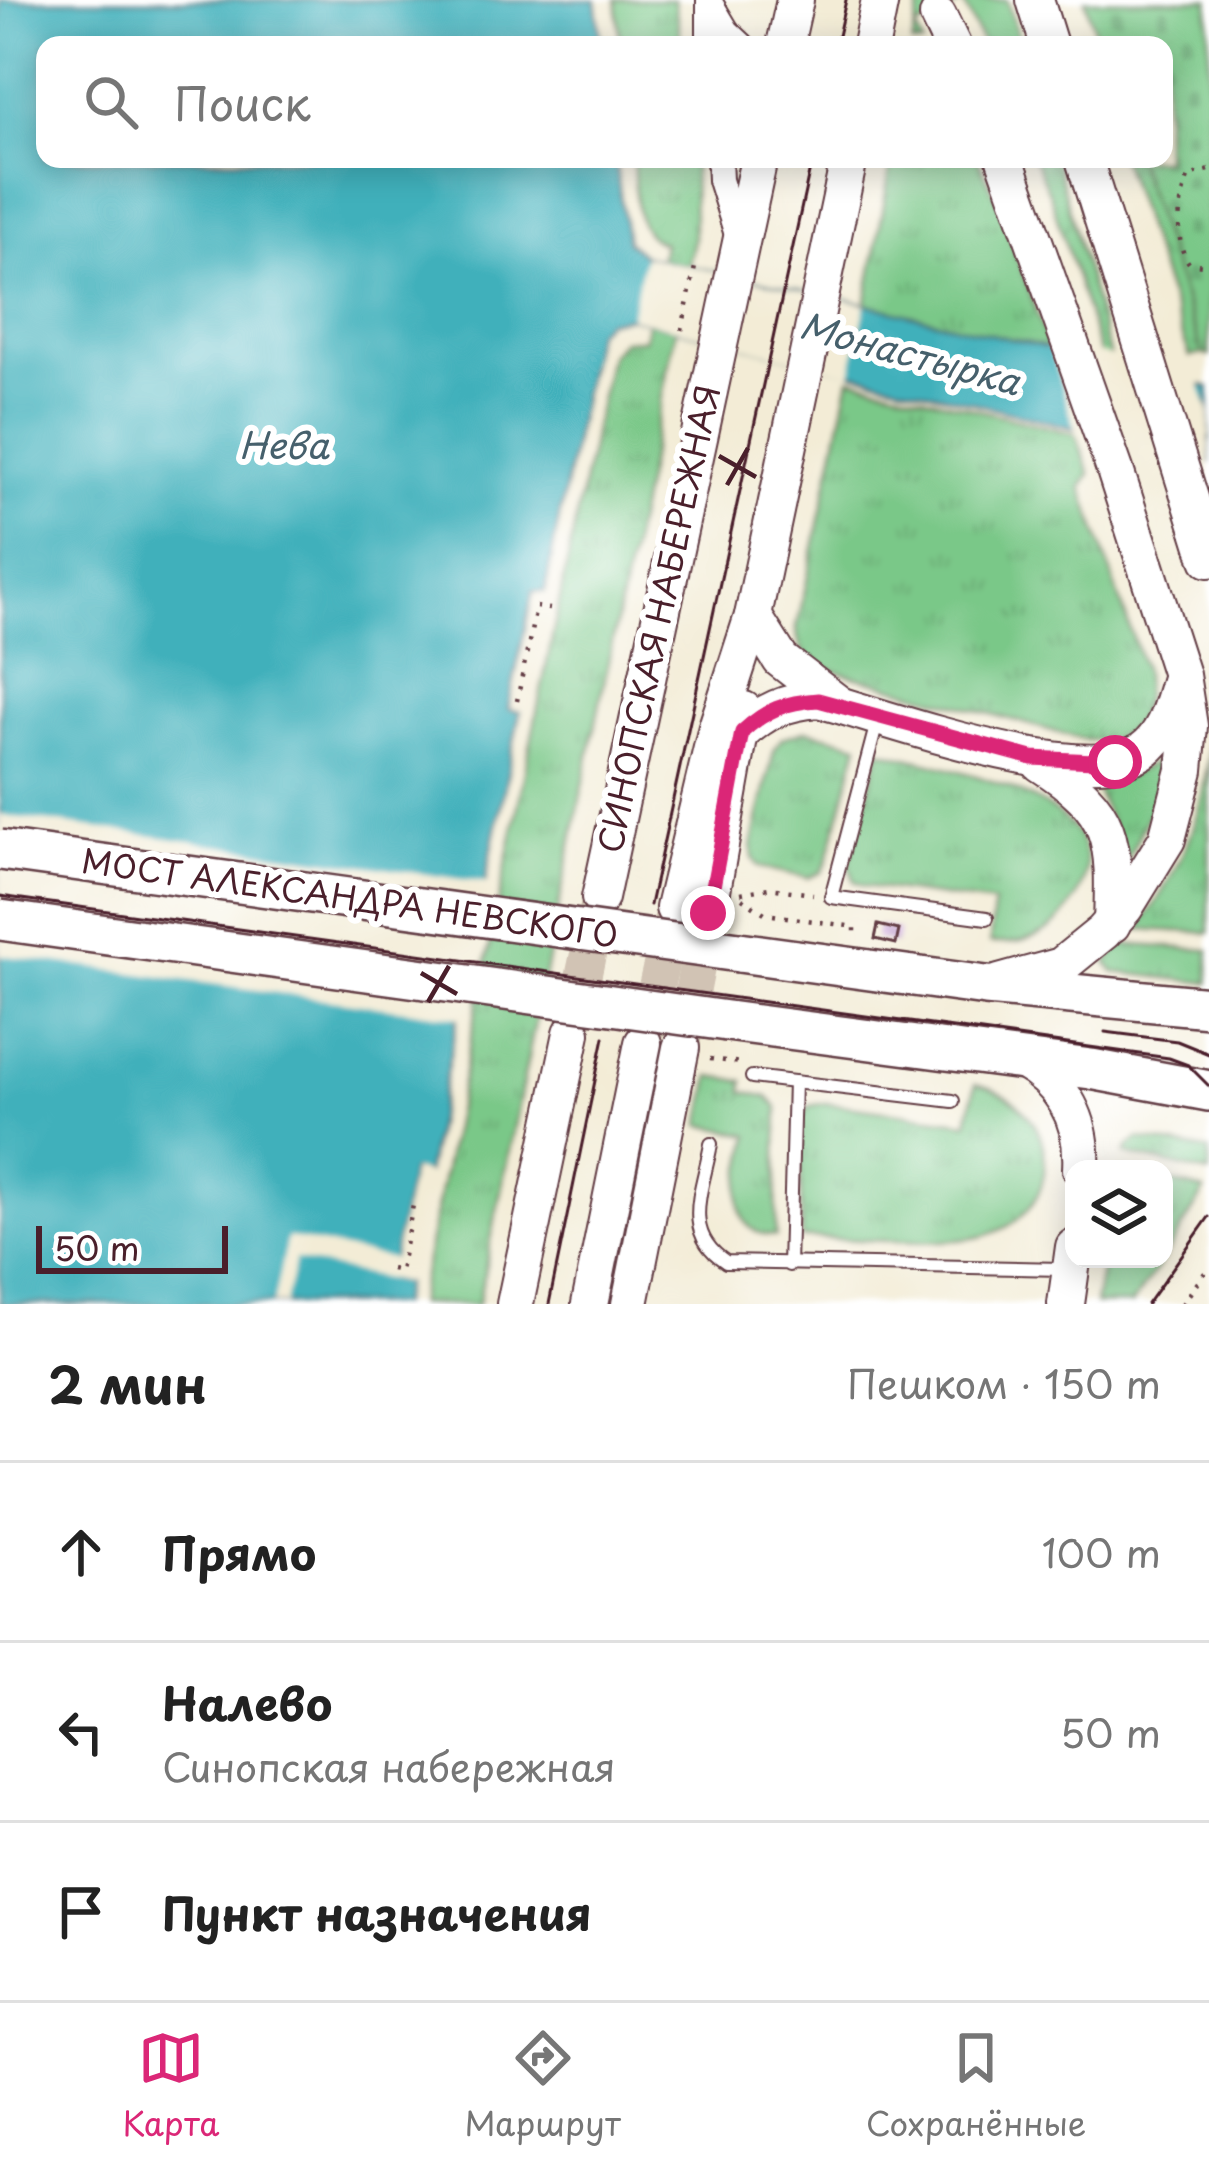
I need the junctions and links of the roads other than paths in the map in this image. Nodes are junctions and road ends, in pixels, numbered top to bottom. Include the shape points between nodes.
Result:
1 (709, 0) edge
2 (795, 0) edge
3 (880, 0) edge
4 (1035, 0) edge
5 (709, 36) edge
6 (732, 36) edge
7 (784, 36) edge
8 (874, 36) edge
9 (1046, 36) edge
10 (719, 168) edge
11 (757, 168) edge
12 (847, 168) edge
13 (1008, 168) edge
14 (1087, 168) edge
15 (736, 260) junction
16 (1209, 559) edge
17 (753, 616) junction
18 (1181, 675) junction
19 (841, 705) junction
20 (879, 716) junction
21 (742, 732) junction
22 (1032, 758) junction
23 (0, 850) edge
24 (600, 898) tunnel mouth
25 (987, 919) dead end
26 (0, 920) edge
27 (1112, 924) junction
28 (986, 986) junction
29 (1209, 1007) edge
30 (572, 1033) tunnel mouth
31 (644, 1043) tunnel mouth
32 (694, 1053) tunnel mouth
33 (1023, 1060) junction
34 (752, 1077) dead end
35 (794, 1082) junction
36 (1209, 1090) edge
37 (952, 1101) dead end
38 (711, 1144) dead end
39 (1081, 1160) edge
40 (789, 1265) junction
41 (1070, 1274) edge
42 (515, 1304) edge
43 (590, 1304) edge
44 (630, 1304) edge

1 - 5 street
1 - 6 street
2 - 7 main road
3 - 8 main road
4 - 9 main road
10 - 15 street
11 - 15 main road
12 - 17 main road
13 - 18 main road
14 - 16 main road
15 - 24 main road, СИНОПСКАЯ НАБЕРЕЖНАЯ
17 - 19 main road via 781,660
17 - 21 main road
17 - 21 main road via 717,727 691,910
18 - 22 main road via 1161,729 1136,754 1104,763
18 - 27 main road via 1189,726 1178,806 1147,875
19 - 20 main road
19 - 21 main road via 789,701
20 - 22 main road
20 - 25 lane via 831,897
22 - 27 main road via 1076,786 1110,838
23 - 28 main road, МОСТ АЛЕКСАНДРА НЕВСКОГО, bridge
26 - 33 main road, bridge
27 - 28 main road via 1061,965
28 - 29 main road, МОСТ АЛЕКСАНДРА НЕВСКОГО
30 - 42 main road
31 - 43 main road
32 - 44 main road
33 - 36 main road
33 - 39 main road via 1048,1075 1075,1115
34 - 35 lane
35 - 37 lane
35 - 40 lane
38 - 40 lane via 696,1226 707,1249 726,1262
40 - 41 lane

